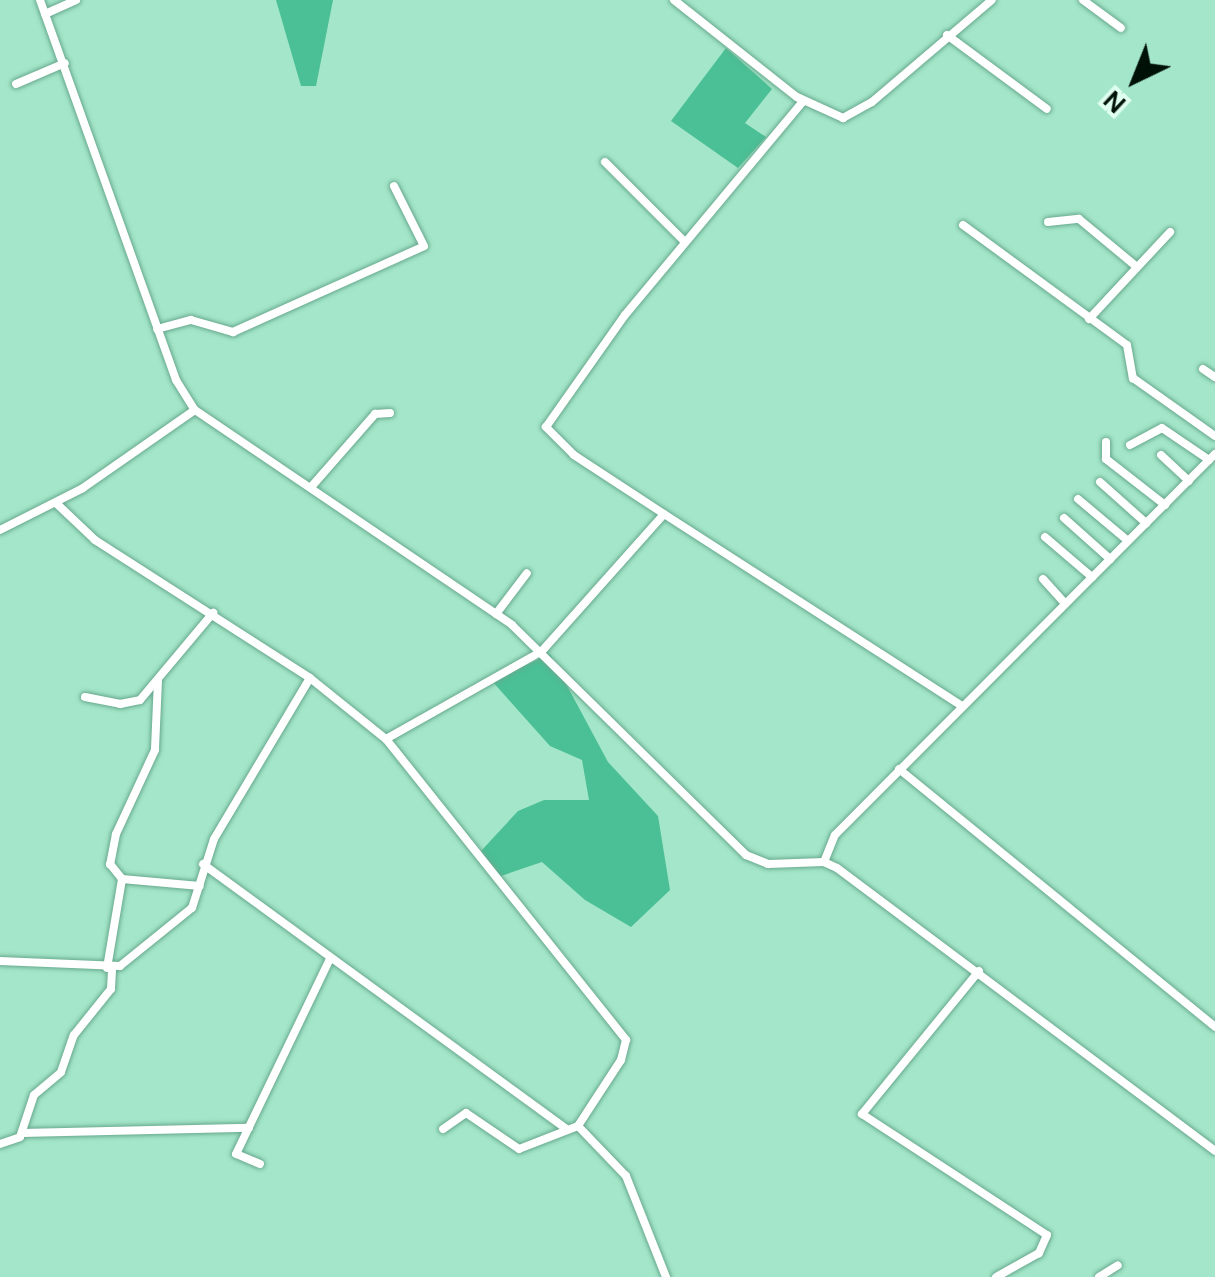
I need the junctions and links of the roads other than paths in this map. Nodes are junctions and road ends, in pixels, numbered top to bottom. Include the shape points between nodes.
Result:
1 (40, 0) edge
2 (76, 0) edge
3 (674, 0) edge
4 (992, 0) edge
5 (1083, 0) edge
6 (45, 14) junction
7 (1121, 28) dead end
8 (948, 35) junction
9 (65, 63) junction
10 (16, 84) dead end
11 (803, 101) junction
12 (1046, 108) dead end
13 (605, 162) dead end
14 (394, 186) dead end
15 (1048, 222) dead end
16 (963, 225) dead end
17 (1170, 232) dead end
18 (684, 242) junction
19 (1137, 268) junction
20 (1089, 319) junction
21 (157, 329) junction
22 (1203, 369) dead end
23 (1215, 377) edge
24 (195, 410) junction
25 (390, 413) dead end
26 (1215, 436) edge
27 (1106, 442) dead end
28 (1130, 445) dead end
29 (1161, 455) dead end
30 (1212, 457) edge
31 (1189, 481) junction
32 (1100, 482) dead end
33 (312, 486) junction
34 (1078, 499) dead end
35 (56, 504) junction
36 (1165, 504) junction
37 (664, 514) junction
38 (1064, 518) dead end
39 (1146, 523) junction
40 (0, 530) edge
41 (1046, 537) dead end
42 (1128, 541) junction
43 (1110, 559) junction
44 (527, 574) dead end
45 (1092, 577) junction
46 (1042, 580) dead end
47 (1064, 602) junction
48 (213, 613) junction
49 (496, 614) junction
50 (542, 651) junction
51 (310, 678) junction
52 (158, 680) junction
53 (85, 697) dead end
54 (960, 705) junction
55 (386, 738) junction
56 (898, 769) junction
57 (824, 862) junction
58 (203, 864) junction
59 (122, 879) junction
60 (200, 886) junction
61 (330, 958) junction
62 (0, 961) edge
63 (109, 968) junction
64 (978, 971) junction
65 (1215, 1027) edge
66 (578, 1126) junction
67 (249, 1128) junction
68 (565, 1128) junction
69 (443, 1129) dead end
70 (22, 1133) junction
71 (0, 1144) edge
72 (1215, 1151) edge
73 (260, 1164) dead end
74 (1118, 1265) dead end
75 (666, 1277) edge
76 (996, 1277) edge
77 (1099, 1277) edge

1 - 6 street
2 - 6 street
3 - 11 street
4 - 8 street
5 - 7 street
6 - 9 street
8 - 11 street via 854,116 836,116
8 - 12 street
9 - 10 street
9 - 21 street
11 - 18 street
13 - 18 street
14 - 21 street via 424,246 233,332 191,320
15 - 19 street via 1079,220
16 - 20 street
17 - 19 street
18 - 37 street via 546,426 574,455
19 - 20 street
20 - 26 street via 1130,348 1134,378
21 - 24 street
22 - 23 street
24 - 33 street
24 - 35 street
25 - 33 street via 375,414
27 - 36 street via 1106,458
28 - 30 street via 1162,428
29 - 31 street
30 - 31 street
31 - 36 street
32 - 39 street
33 - 49 street
34 - 42 street
35 - 40 street
35 - 48 street via 95,540
36 - 39 street
37 - 50 street
37 - 54 street
38 - 43 street
39 - 42 street
41 - 45 street
42 - 43 street
43 - 45 street
44 - 49 street
45 - 47 street
46 - 47 street
47 - 54 street
48 - 51 street
48 - 52 street
49 - 50 street
50 - 55 street
50 - 57 street via 746,855 768,864
51 - 55 street
51 - 58 street
52 - 53 street via 126,704
52 - 59 street via 156,750 110,854
54 - 56 street
55 - 66 street via 626,1040 621,1060
56 - 57 street via 828,843
56 - 65 street
57 - 64 street
58 - 60 street
58 - 61 street
59 - 60 street
59 - 63 street
60 - 63 street via 192,908
61 - 67 street
61 - 68 street
62 - 63 street
63 - 70 street via 110,989 74,1035 61,1072 34,1094
64 - 72 street
64 - 76 street via 862,1114 1047,1235 1039,1253
66 - 68 street
66 - 75 street via 626,1176
67 - 70 street
67 - 73 street via 236,1154
68 - 69 street via 519,1149 466,1113
70 - 71 street
74 - 77 street

